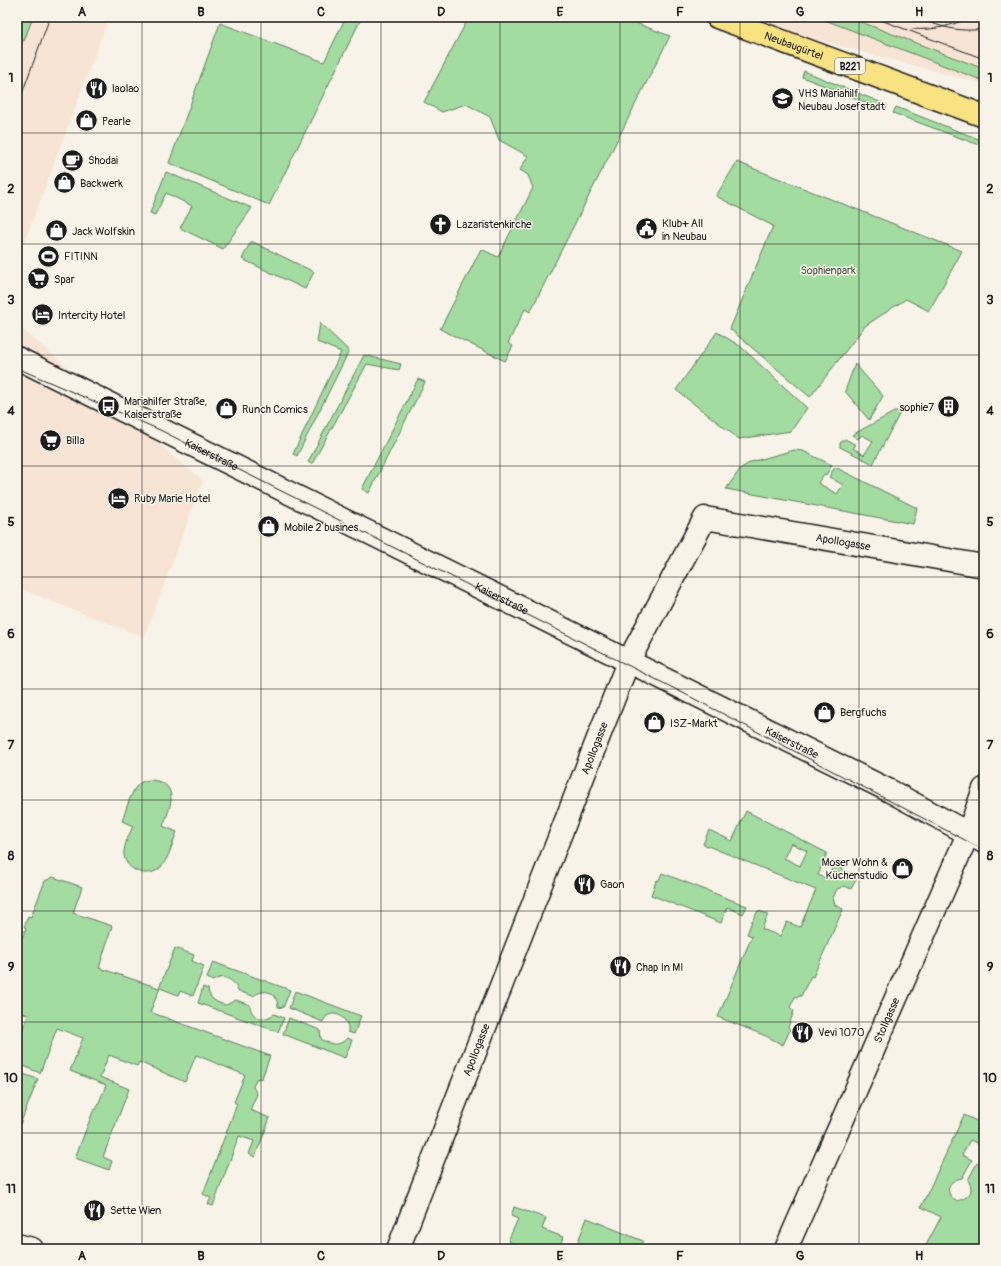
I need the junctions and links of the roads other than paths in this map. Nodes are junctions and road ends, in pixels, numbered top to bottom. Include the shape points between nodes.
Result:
1 (717, 17) edge
2 (984, 116) edge
3 (17, 358) edge
4 (984, 566) edge
5 (628, 662) junction
6 (984, 789) edge
7 (976, 838) edge
8 (17, 1245) edge
9 (32, 1249) edge
10 (398, 1249) edge
11 (786, 1249) edge

1 - 2 main road, Neubaugürtel / B221
3 - 5 street, Kaiserstraße
4 - 5 street, Apollogasse via 705,518
5 - 7 street, Kaiserstraße via 890,791
5 - 10 street, Apollogasse
6 - 7 street, Stollgasse
7 - 11 street, Stollgasse
8 - 9 street

